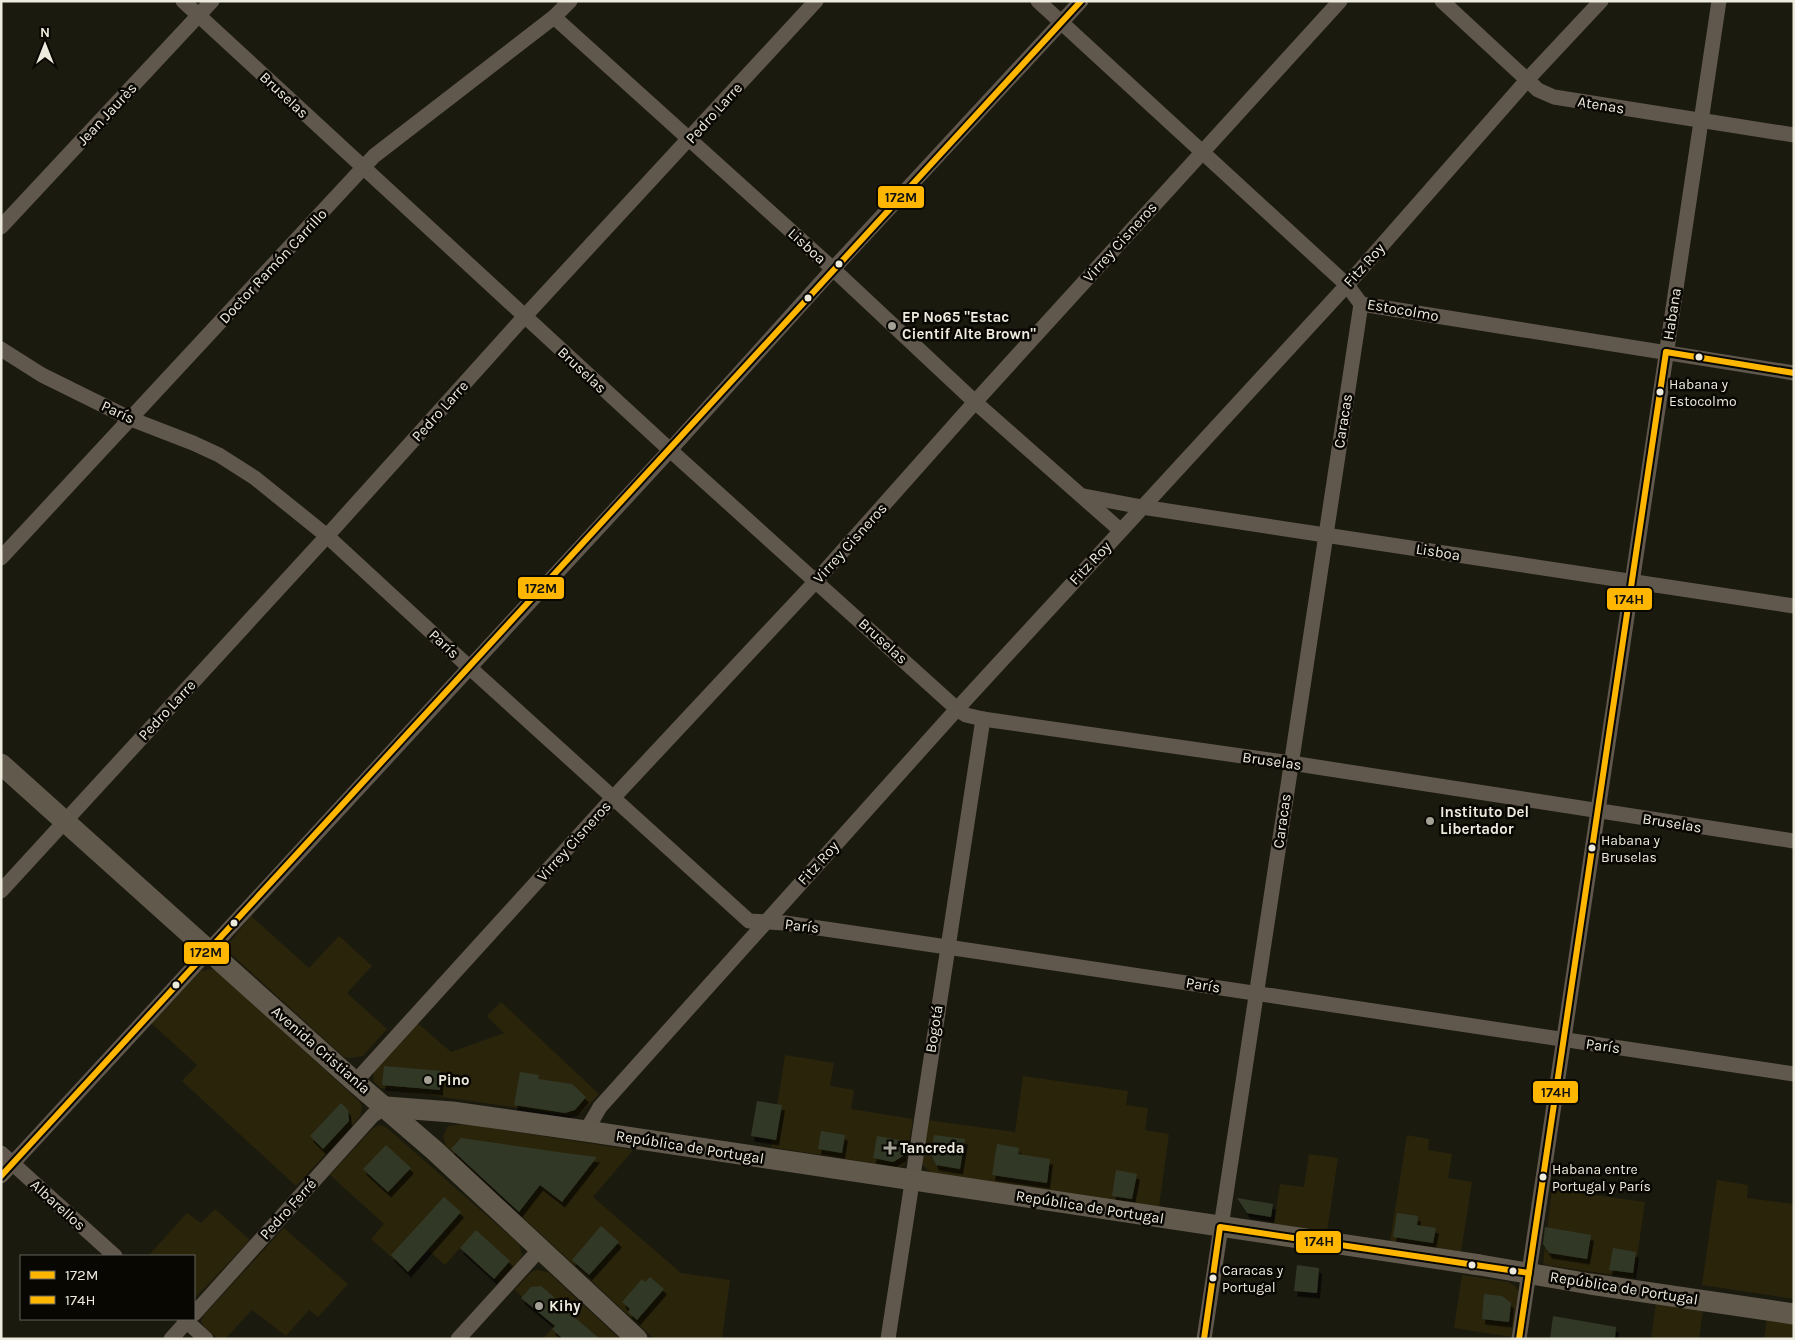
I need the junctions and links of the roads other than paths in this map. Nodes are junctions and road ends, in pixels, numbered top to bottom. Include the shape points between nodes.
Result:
1 (183, 1) edge
2 (212, 1) edge
3 (570, 1) edge
4 (816, 1) edge
5 (1038, 1) edge
6 (1081, 1) edge
7 (1340, 1) edge
8 (1442, 1) edge
9 (1600, 1) edge
10 (1720, 1) edge
11 (199, 16) junction
12 (554, 17) junction
13 (1062, 23) junction
14 (1528, 79) junction
15 (1702, 122) junction
16 (1794, 135) edge
17 (690, 140) junction
18 (1202, 153) junction
19 (363, 168) junction
20 (1, 227) edge
21 (833, 269) junction
22 (1347, 285) junction
23 (1361, 304) junction
24 (525, 316) junction
25 (1, 349) edge
26 (1666, 352) junction
27 (1794, 373) edge
28 (975, 402) junction
29 (131, 420) junction
30 (670, 450) junction
31 (1082, 496) junction
32 (1142, 507) junction
33 (1120, 530) junction
34 (1325, 535) junction
35 (327, 536) junction
36 (1, 558) edge
37 (816, 581) junction
38 (1632, 581) junction
39 (1794, 606) edge
40 (469, 667) junction
41 (956, 709) junction
42 (983, 719) junction
43 (1291, 763) junction
44 (1, 764) edge
45 (613, 798) junction
46 (1597, 812) junction
47 (64, 822) junction
48 (1794, 841) edge
49 (1, 891) edge
50 (765, 922) junction
51 (947, 947) junction
52 (209, 951) junction
53 (1257, 994) junction
54 (1563, 1040) junction
55 (1794, 1074) edge
56 (355, 1082) junction
57 (386, 1107) junction
58 (586, 1131) junction
59 (7, 1158) edge
60 (1, 1176) edge
61 (912, 1181) junction
62 (1220, 1227) junction
63 (540, 1249) junction
64 (114, 1255) edge
65 (1529, 1273) junction
66 (195, 1310) edge
67 (1794, 1314) edge
68 (186, 1320) edge
69 (190, 1320) edge
70 (171, 1339) edge
71 (206, 1339) edge
72 (458, 1339) edge
73 (637, 1339) edge
74 (888, 1339) edge
75 (1204, 1339) edge
76 (1519, 1339) edge

1 - 11 street, Bruselas
2 - 11 street, Jean Jaurès
3 - 12 street, Doctor Ramón Carrillo
4 - 17 street, Pedro Larre
5 - 13 street, Estocolmo
6 - 13 street
7 - 18 street, Virrey Cisneros
8 - 14 street, Atenas
9 - 14 street, Fitz Roy
10 - 15 street, Habana
11 - 19 street, Bruselas
11 - 20 street, Jean Jaurès
12 - 17 street, Lisboa
12 - 19 street, Doctor Ramón Carrillo via 374,156
13 - 18 street, Estocolmo
13 - 21 street
14 - 15 street, Atenas via 1538,90 1554,97
14 - 22 street, Fitz Roy
15 - 16 street, Atenas
15 - 26 street, Habana
17 - 21 street, Lisboa
17 - 24 street, Pedro Larre
18 - 22 street, Estocolmo
18 - 28 street, Virrey Cisneros
19 - 24 street, Bruselas
19 - 29 street, Doctor Ramón Carrillo
21 - 28 street, Lisboa
21 - 30 street
22 - 23 street, Estocolmo
22 - 32 street, Fitz Roy
23 - 26 street, Estocolmo
23 - 34 street, Caracas
24 - 30 street, Bruselas
24 - 35 street, Pedro Larre
25 - 29 street, París via 42,375
26 - 27 street, Estocolmo
26 - 38 street, Habana
28 - 31 street, Lisboa
28 - 37 street, Virrey Cisneros
29 - 35 street, París via 193,443 239,466
29 - 36 street, Doctor Ramón Carrillo
30 - 37 street, Bruselas
30 - 40 street
31 - 32 street, Lisboa
31 - 33 street, Lisboa
32 - 33 street, Fitz Roy
32 - 34 street, Lisboa
33 - 41 street, Fitz Roy
34 - 38 street, Lisboa
34 - 43 street, Caracas
35 - 40 street, París
35 - 47 street, Pedro Larre
37 - 41 street, Bruselas
37 - 45 street, Virrey Cisneros
38 - 39 street, Lisboa
38 - 46 street, Habana
40 - 45 street, París
40 - 52 street
41 - 42 street, Bruselas
41 - 50 street, Fitz Roy
42 - 43 street, Bruselas
42 - 51 street, Bogotá
43 - 46 street, Bruselas
43 - 53 street, Caracas
44 - 47 main road, Avenida Cristianía
45 - 50 street, París via 749,921
45 - 56 street, Virrey Cisneros
46 - 48 street, Bruselas
46 - 54 street, Habana
47 - 49 street, Pedro Larre
47 - 52 main road, Avenida Cristianía
50 - 51 street, París
50 - 58 street, Fitz Roy via 600,1107
51 - 53 street, París
51 - 61 street, Bogotá
52 - 56 main road, Avenida Cristianía
52 - 59 street
53 - 54 street, París
53 - 62 street, Caracas
54 - 55 street, París
54 - 65 street, Habana
56 - 57 main road, Avenida Cristianía
57 - 58 main road, República de Portugal via 452,1112
57 - 63 main road, Avenida Cristianía
57 - 66 street, Pedro Ferré via 373,1115
58 - 61 main road, República de Portugal
59 - 60 street
59 - 64 street, Albarellos
61 - 62 main road, República de Portugal
61 - 74 street, Bogotá
62 - 65 main road, República de Portugal
62 - 75 street, Caracas
63 - 72 street
63 - 73 main road, Avenida Cristianía
65 - 67 main road, República de Portugal
65 - 76 street, Habana
68 - 70 street, Pedro Ferré
69 - 71 street

